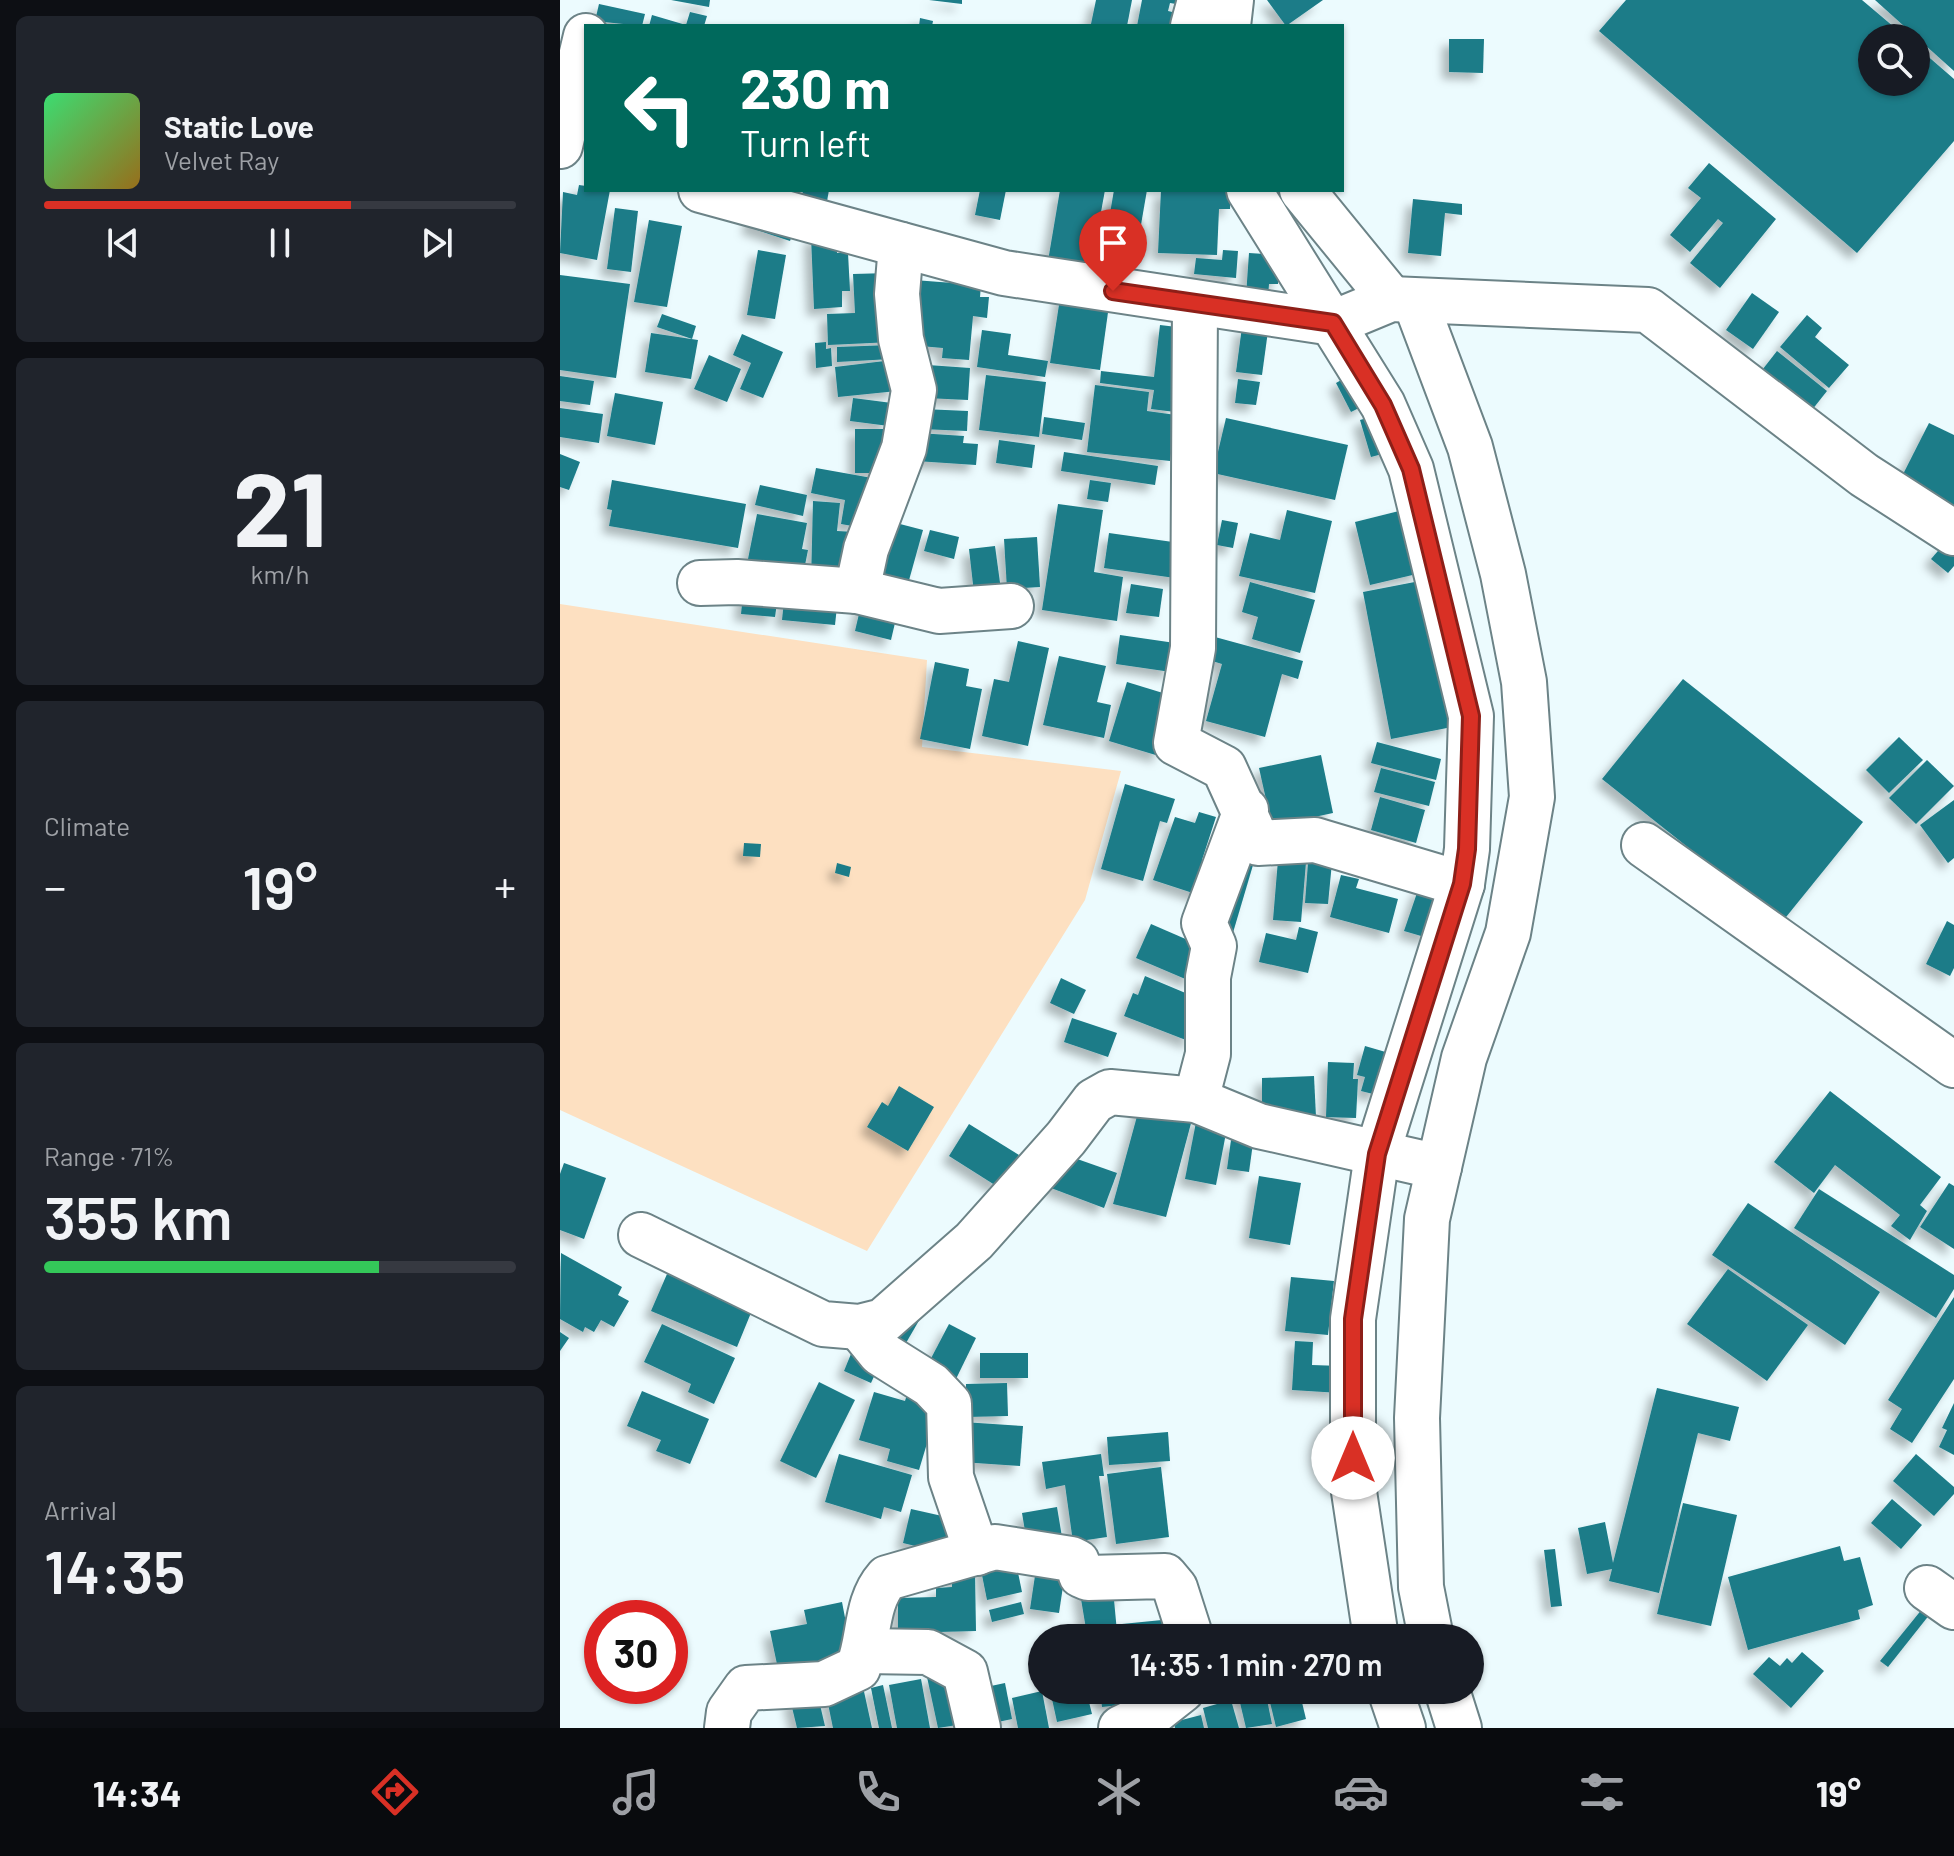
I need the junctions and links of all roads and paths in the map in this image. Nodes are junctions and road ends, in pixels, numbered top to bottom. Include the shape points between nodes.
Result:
1 (594, 0) edge
2 (1200, 0) edge
3 (1231, 0) edge
4 (588, 24) edge
5 (1194, 24) edge
6 (1228, 24) edge
7 (584, 45) edge
8 (560, 148) edge
9 (584, 157) edge
10 (708, 192) edge
11 (1251, 192) edge
12 (1303, 192) edge
13 (901, 245) junction
14 (1195, 304) junction
15 (1373, 309) junction
16 (1954, 533) edge
17 (700, 583) dead end
18 (857, 591) junction
19 (1011, 606) dead end
20 (1246, 810) junction
21 (1644, 845) dead end
22 (1462, 884) junction
23 (1954, 1065) edge
24 (1196, 1100) junction
25 (1408, 1160) junction
26 (641, 1235) dead end
27 (859, 1327) junction
28 (977, 1553) junction
29 (1187, 1624) edge
30 (1374, 1624) edge
31 (1428, 1624) edge
32 (865, 1651) junction
33 (1164, 1704) edge
34 (1395, 1704) edge
35 (1451, 1704) edge
36 (727, 1728) edge
37 (978, 1728) edge
38 (1121, 1728) edge
39 (1403, 1728) edge
40 (1459, 1728) edge

1 - 4 street
2 - 5 street
3 - 6 street
7 - 8 street
8 - 9 street
10 - 13 street
11 - 15 street
12 - 15 street
13 - 14 street via 1004,273
13 - 18 street via 901,339 914,390 904,448 866,549
14 - 15 street
14 - 20 street via 1193,648 1176,743 1224,768
15 - 16 street via 1648,310 1864,475
15 - 22 street via 1383,405 1411,469 1471,716
15 - 25 street via 1470,447 1524,682 1532,797 1508,933 1464,1058
17 - 18 street
18 - 19 street via 939,611
20 - 22 street via 1258,843 1315,840
20 - 24 street via 1204,923 1214,946 1208,977 1208,1054
21 - 23 street
22 - 25 street
24 - 25 street via 1259,1126
24 - 27 street via 1101,1095 974,1241 883,1321
25 - 30 street via 1353,1319 1353,1485
25 - 31 street via 1427,1219 1417,1418 1421,1587
26 - 27 street via 823,1324
27 - 28 street via 880,1353 931,1385 949,1404 951,1477
28 - 29 street via 995,1547 1071,1559 1088,1578 1165,1576 1175,1588
28 - 32 street via 887,1578 874,1592
32 - 36 street via 858,1668 824,1684 746,1688 729,1712
32 - 37 street via 928,1652 965,1672
33 - 38 street
34 - 39 street
35 - 40 street

